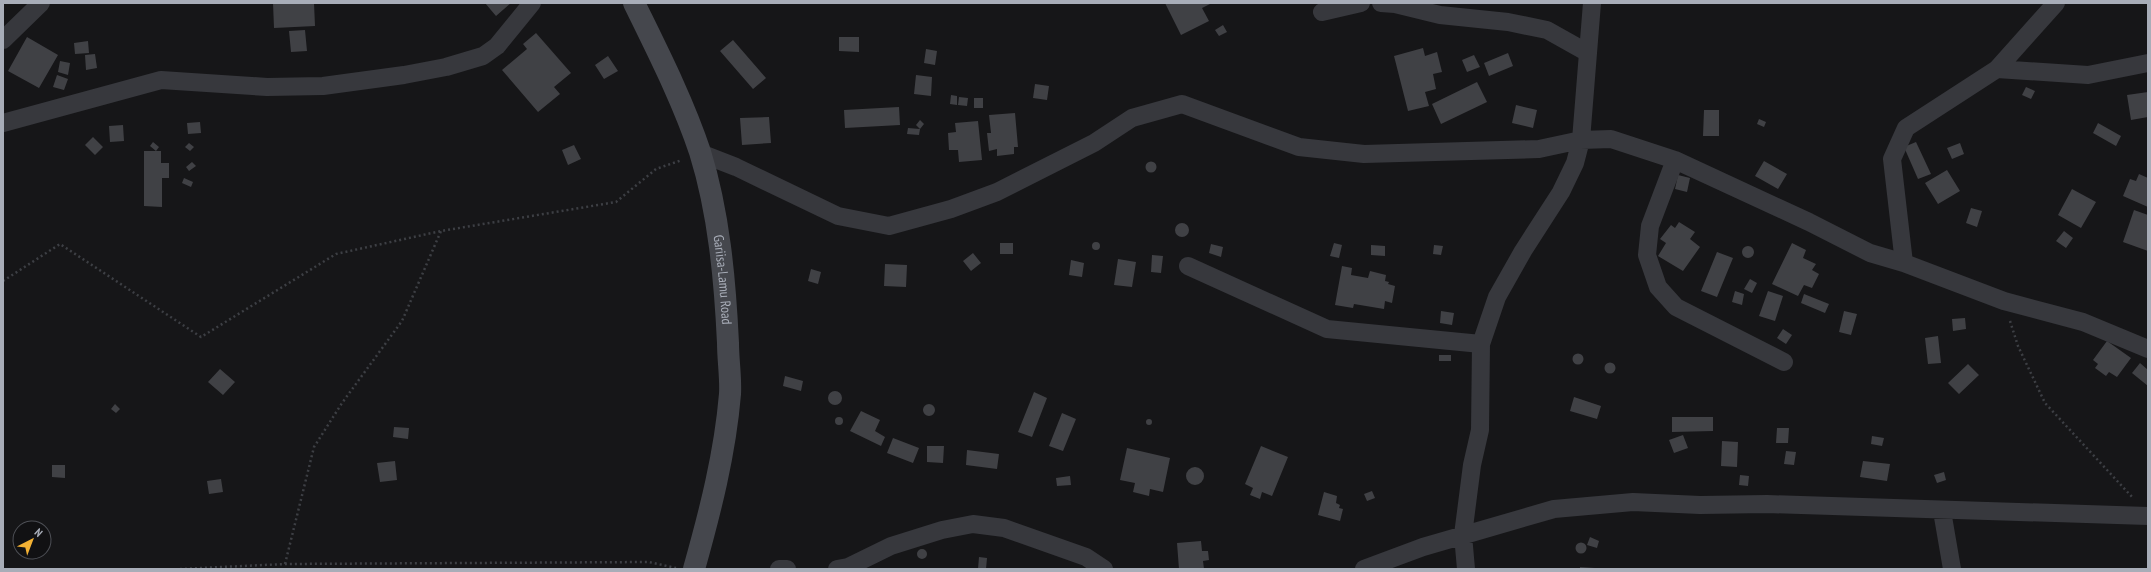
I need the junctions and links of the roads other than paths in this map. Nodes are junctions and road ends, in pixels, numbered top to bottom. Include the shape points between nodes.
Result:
1 (41, 3) edge
2 (532, 3) edge
3 (634, 3) edge
4 (1361, 3) edge
5 (1380, 3) edge
6 (1592, 3) edge
7 (2056, 3) edge
8 (1322, 12) dead end
9 (3, 40) edge
10 (1588, 53) junction
11 (2148, 64) edge
12 (1998, 69) junction
13 (3, 123) edge
14 (1581, 140) junction
15 (700, 153) junction
16 (1675, 160) junction
17 (1904, 263) junction
18 (1188, 266) dead end
19 (1481, 344) junction
20 (2148, 349) edge
21 (1784, 362) dead end
22 (2143, 509) edge
23 (1942, 511) junction
24 (1463, 535) junction
25 (694, 569) edge
26 (779, 569) edge
27 (787, 569) edge
28 (837, 569) edge
29 (1104, 569) edge
30 (1364, 569) edge
31 (1466, 569) edge
32 (1952, 569) edge

1 - 9 street
2 - 13 street via 497,46 483,56 446,67 323,86 267,88 161,80
3 - 15 street, Gariisa-Lamu Road via 664,65
4 - 8 street
5 - 10 street via 1395,4 1440,16 1508,22 1547,30
6 - 10 street
7 - 12 street
10 - 14 street
11 - 12 street via 2088,75
12 - 17 street via 1906,128 1892,159
14 - 15 street via 1539,149 1364,154 1299,147 1182,104 1132,118 1094,142 997,192 951,209 889,226 838,216 736,166
14 - 16 street via 1611,139
14 - 19 street via 1575,163 1561,192 1497,297
15 - 25 street, Gariisa-Lamu Road via 709,184 724,289 730,393 722,456
16 - 17 street via 1870,253
16 - 21 street via 1650,226 1647,255 1658,287 1676,307
17 - 20 street via 2004,301 2083,322
18 - 19 street via 1327,329
19 - 24 street via 1480,430 1472,465
22 - 23 street
23 - 24 street via 1633,502 1554,509
23 - 32 street
24 - 30 street
24 - 31 street
26 - 27 street
28 - 29 street via 848,567 891,546 942,530 973,524 1004,528 1086,556

